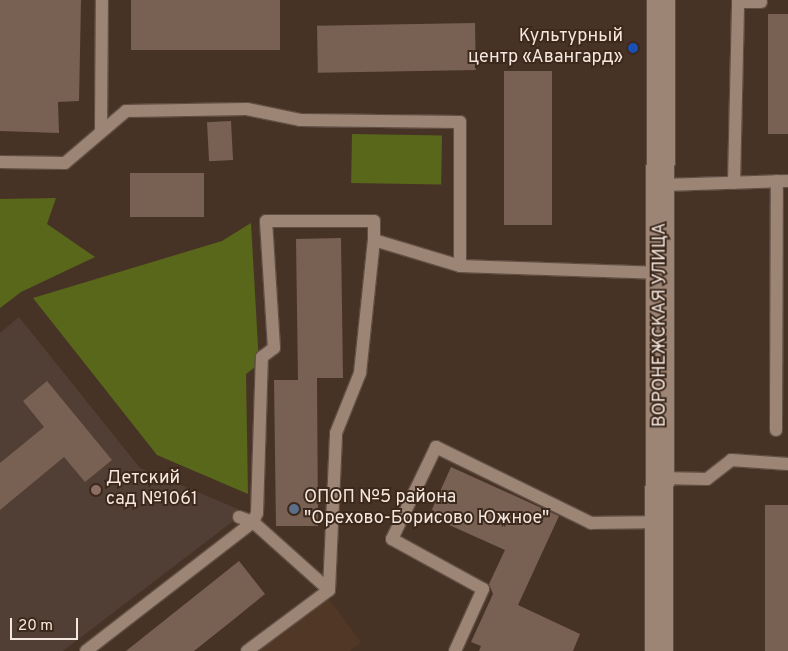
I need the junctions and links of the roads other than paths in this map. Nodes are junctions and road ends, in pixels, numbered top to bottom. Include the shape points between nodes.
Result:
1 (102, 0) edge
2 (661, 0) edge
3 (761, 2) dead end
4 (101, 131) junction
5 (0, 162) edge
6 (782, 181) edge
7 (734, 182) junction
8 (662, 184) junction
9 (374, 240) junction
10 (460, 266) junction
11 (662, 273) junction
12 (776, 430) dead end
13 (788, 464) edge
14 (660, 478) junction
15 (239, 517) dead end
16 (253, 522) junction
17 (660, 522) junction
18 (329, 590) junction
19 (86, 651) edge
20 (247, 651) edge
21 (455, 651) edge
22 (659, 651) edge

1 - 4 lane
2 - 8 street, ВОРОНЕЖСКАЯ УЛИЦА
3 - 7 lane via 738,2
4 - 5 lane via 65,163
4 - 10 lane via 126,111 247,109 300,120 460,122
6 - 7 lane
6 - 12 lane
7 - 8 lane
8 - 11 street, ВОРОНЕЖСКАЯ УЛИЦА
9 - 10 lane
9 - 16 lane via 374,221 266,221 274,348 262,357 259,501
9 - 18 lane via 360,373 336,432
10 - 11 lane
11 - 14 street, ВОРОНЕЖСКАЯ УЛИЦА
13 - 14 lane via 731,460 707,479
14 - 17 street, ВОРОНЕЖСКАЯ УЛИЦА
15 - 16 lane
16 - 18 lane
16 - 19 lane
17 - 21 lane via 591,523 436,447 392,539 482,589
17 - 22 street, ВОРОНЕЖСКАЯ УЛИЦА
18 - 20 lane

